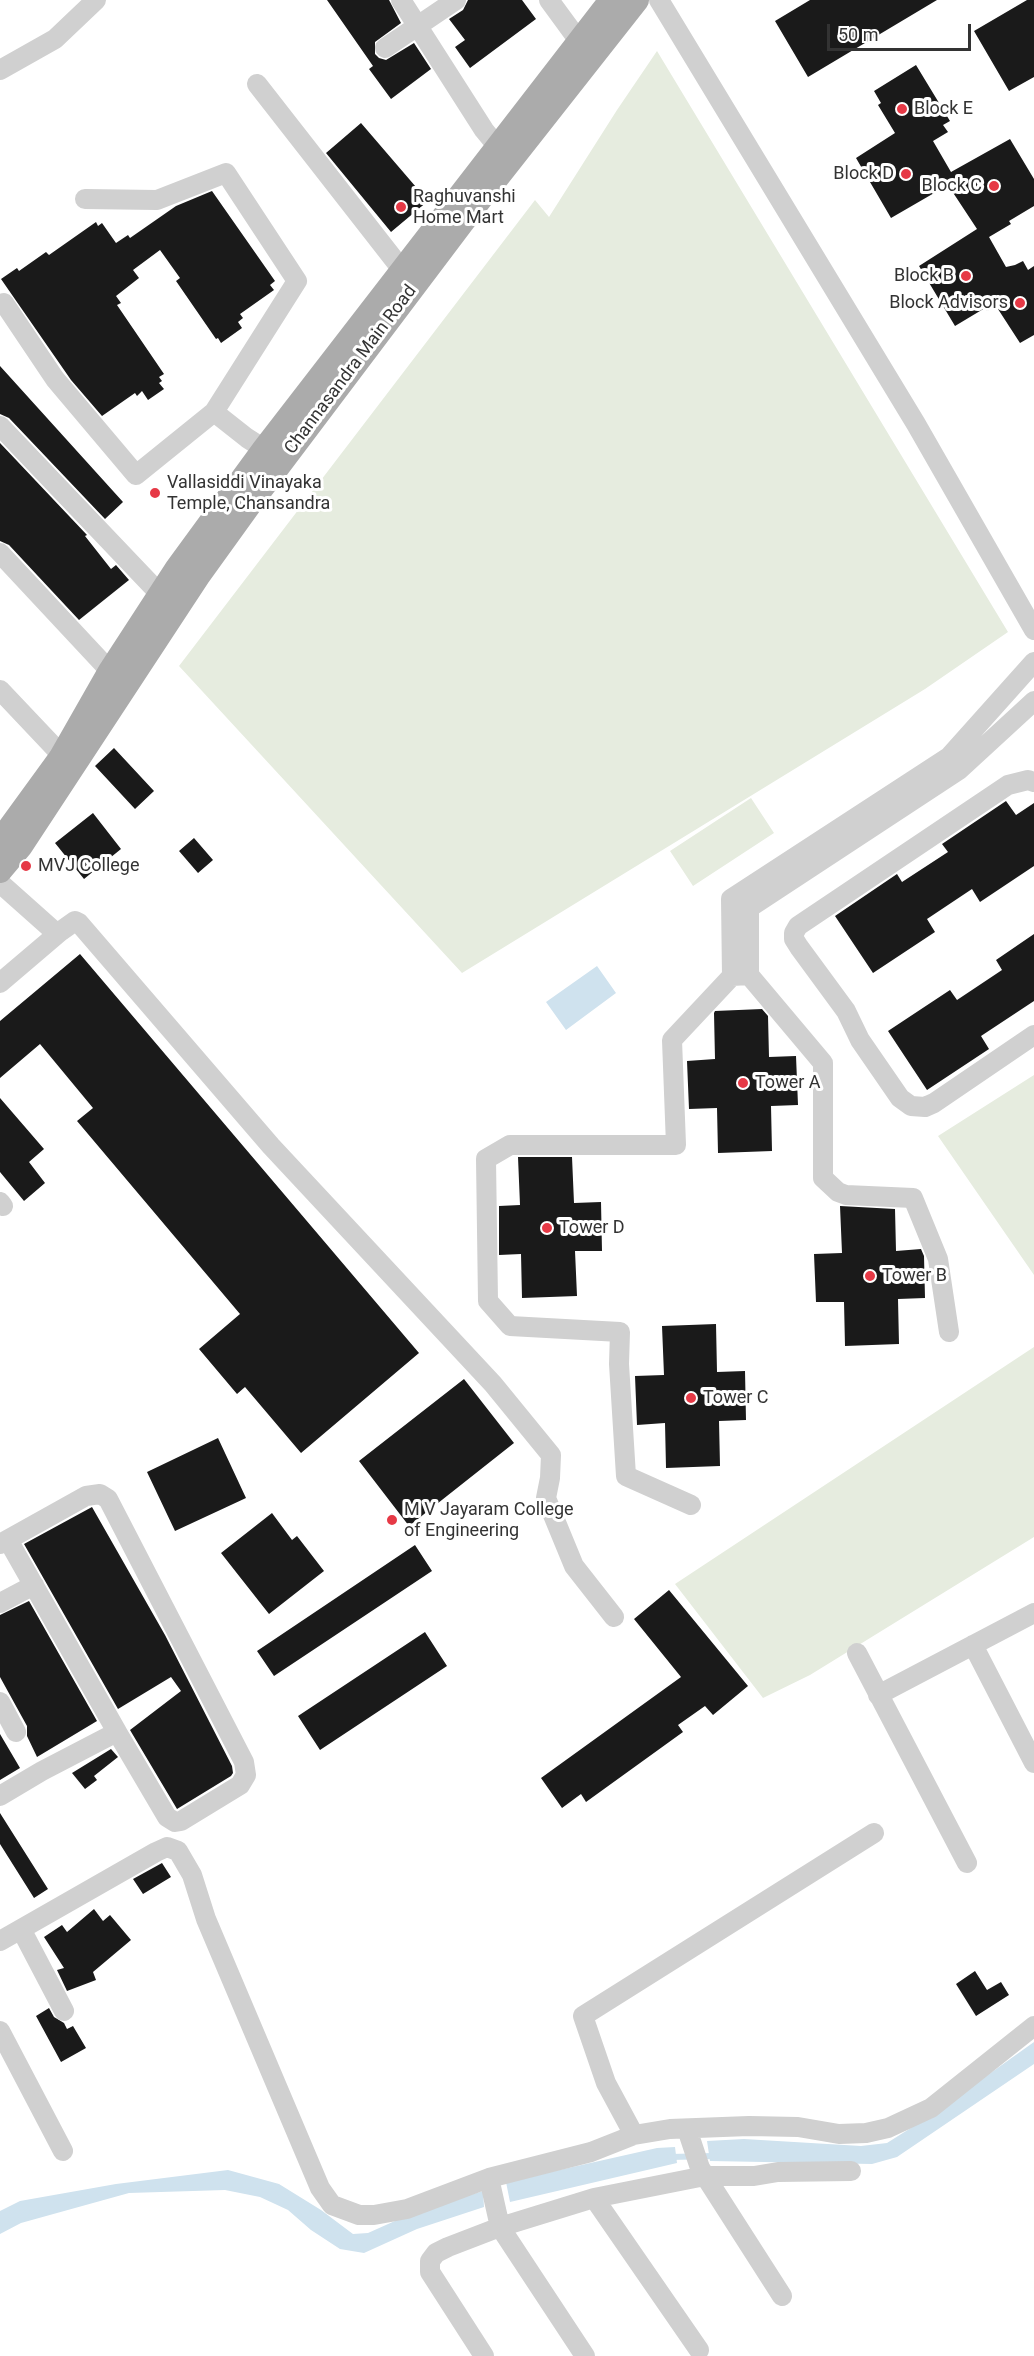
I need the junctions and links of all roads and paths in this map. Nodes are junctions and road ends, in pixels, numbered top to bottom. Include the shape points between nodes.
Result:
1 (96, 0) edge
2 (401, 0) edge
3 (456, 0) edge
4 (549, 0) edge
5 (611, 0) edge
6 (637, 0) edge
7 (659, 0) edge
8 (417, 25) junction
9 (579, 41) junction
10 (385, 48) dead end
11 (0, 70) edge
12 (257, 84) dead end
13 (497, 146) junction
14 (85, 199) dead end
15 (403, 271) junction
16 (4, 303) dead end
17 (214, 412) junction
18 (0, 426) edge
19 (273, 455) junction
20 (0, 553) edge
21 (159, 593) junction
22 (1034, 630) edge
23 (1034, 662) edge
24 (110, 671) junction
25 (0, 690) edge
26 (1034, 701) edge
27 (67, 762) junction
28 (1034, 782) edge
29 (7, 836) edge
30 (0, 871) edge
31 (0, 883) edge
32 (61, 931) junction
33 (741, 975) junction
34 (0, 982) edge
35 (1034, 1035) edge
36 (949, 1332) dead end
37 (691, 1504) dead end
38 (4, 1542) edge
39 (34, 1585) junction
40 (0, 1603) edge
41 (1034, 1613) edge
42 (614, 1617) dead end
43 (972, 1645) junction
44 (857, 1653) dead end
45 (878, 1695) junction
46 (0, 1702) edge
47 (16, 1732) dead end
48 (117, 1732) junction
49 (1034, 1763) edge
50 (0, 1796) edge
51 (874, 1833) dead end
52 (967, 1863) dead end
53 (21, 1929) junction
54 (0, 1941) edge
55 (64, 2012) dead end
56 (1034, 2026) edge
57 (0, 2031) edge
58 (634, 2135) junction
59 (63, 2151) dead end
60 (695, 2154) junction
61 (851, 2171) dead end
62 (594, 2198) junction
63 (494, 2200) junction
64 (782, 2296) dead end
65 (699, 2350) dead end
66 (484, 2356) edge
67 (585, 2356) edge

1 - 11 street via 55,39
2 - 8 street
3 - 8 street
4 - 9 street
5 - 9 main road, Channasandra Main Road
6 - 19 main road, Channasandra Main Road via 471,211 314,422
7 - 22 street via 916,424
8 - 10 street
8 - 13 street
9 - 13 main road, Channasandra Main Road
12 - 15 street
13 - 15 main road, Channasandra Main Road
14 - 17 street via 157,200 226,173 297,281
15 - 19 main road, Channasandra Main Road
16 - 17 street via 55,379 135,475
17 - 19 street
18 - 21 street
19 - 21 main road, Channasandra Main Road
19 - 27 main road, Channasandra Main Road via 199,575
20 - 24 street
21 - 24 main road, Channasandra Main Road
23 - 33 street via 949,756 732,899
24 - 27 main road, Channasandra Main Road
25 - 27 street
26 - 33 street via 959,770 749,908
27 - 29 main road, Channasandra Main Road
28 - 35 street via 1008,785 798,926 794,939 846,1011 900,1098 911,1106 934,1103
29 - 30 main road, Channasandra Main Road
31 - 32 street via 55,932
32 - 34 street
32 - 42 street via 75,921 79,923 271,1146 493,1384 551,1455 546,1498 573,1566
33 - 36 street via 823,1063 823,1178 846,1195 913,1198 938,1258
33 - 37 street via 672,1040 676,1145 510,1145 486,1159 488,1301 510,1326 621,1332 619,1364 626,1476
38 - 39 street
38 - 48 street via 86,1496 100,1494 108,1499 244,1762 246,1775 240,1785 175,1822 167,1817
39 - 40 street
39 - 48 street
41 - 43 street
43 - 45 street
43 - 49 street
44 - 45 street
45 - 52 street
46 - 47 street
48 - 50 street
51 - 58 street via 584,2016 606,2083
53 - 54 street
53 - 55 street
53 - 63 street via 156,1852 167,1847 178,1851 192,1875 206,1919 320,2188 332,2205 359,2215 374,2215
56 - 60 street via 931,2108 888,2128 839,2134 798,2127
57 - 59 street
58 - 60 street
58 - 63 street
60 - 61 street via 754,2176
60 - 62 street
60 - 64 street
62 - 63 street
62 - 65 street
63 - 66 street via 430,2261 430,2272
63 - 67 street

